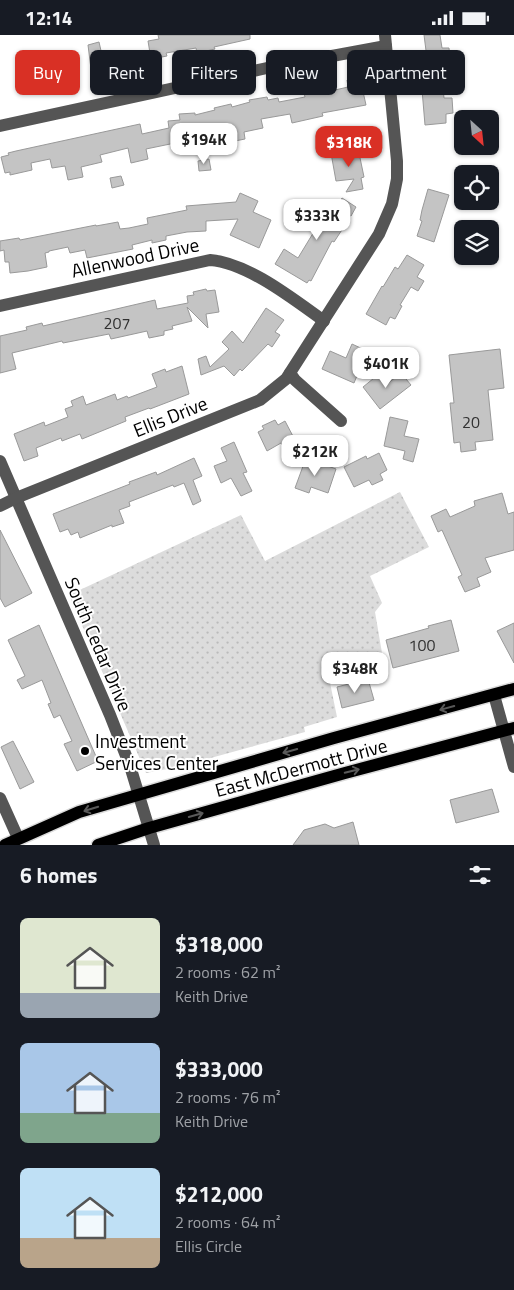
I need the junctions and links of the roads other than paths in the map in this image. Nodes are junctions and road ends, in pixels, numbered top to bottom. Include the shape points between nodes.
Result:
1 (385, 41) edge
2 (0, 126) edge
3 (0, 306) edge
4 (324, 321) junction
5 (290, 373) junction
6 (341, 421) dead end
7 (0, 461) edge
8 (16, 497) junction
9 (0, 506) edge
10 (514, 689) edge
11 (494, 695) junction
12 (509, 729) edge
13 (514, 767) edge
14 (138, 795) junction
15 (0, 799) edge
16 (149, 828) junction
17 (18, 838) junction
18 (5, 845) edge
19 (98, 845) edge
20 (154, 845) edge

1 - 2 street
1 - 4 street, Ellis Drive via 397,161 392,205 379,234
3 - 4 street, Allenwood Drive via 218,260 278,289
4 - 5 street, Ellis Drive
5 - 6 street
5 - 8 street, Ellis Drive via 260,400
7 - 8 street, South Cedar Drive
8 - 9 street, Ellis Drive
8 - 14 street, South Cedar Drive via 113,723
10 - 11 main road, East McDermott Drive
11 - 12 street
11 -> 14 main road, East McDermott Drive
12 - 13 street
16 -> 12 main road, East McDermott Drive
14 - 16 street, South Cedar Drive
14 -> 17 main road, East McDermott Drive via 79,812
15 - 17 street
16 - 19 main road, East McDermott Drive
16 - 20 street, South Cedar Drive
17 - 18 main road, East McDermott Drive

